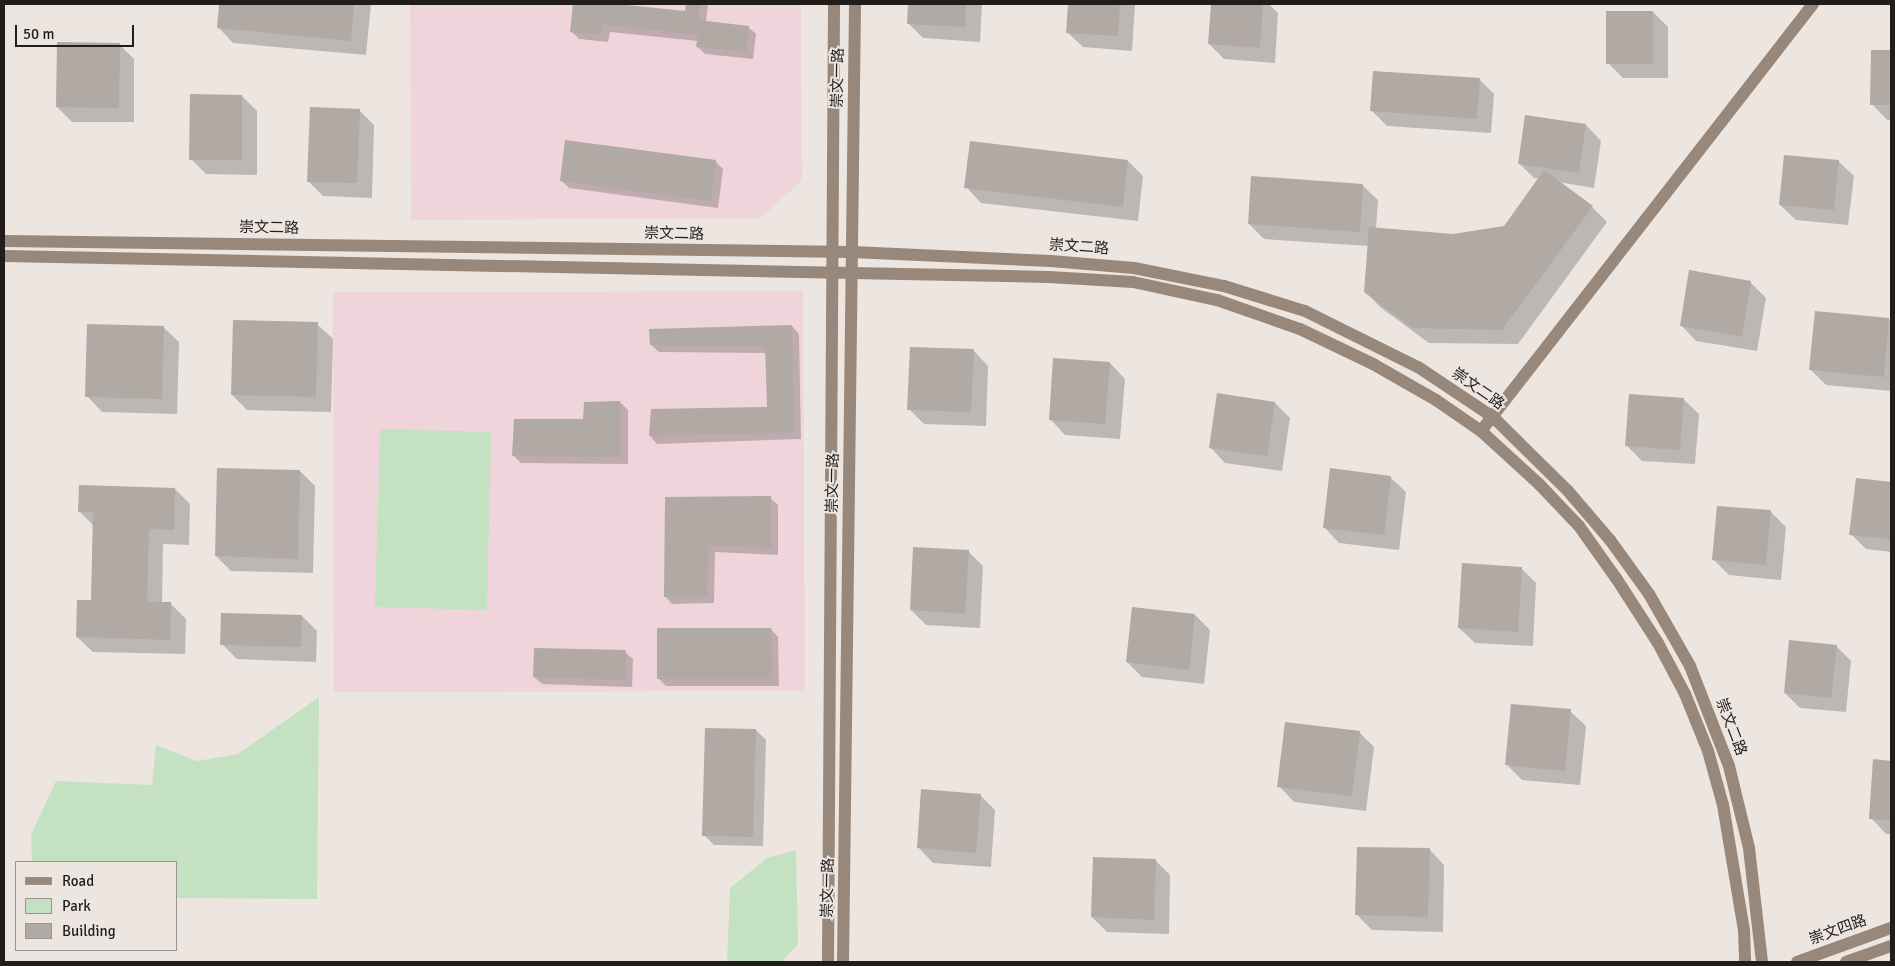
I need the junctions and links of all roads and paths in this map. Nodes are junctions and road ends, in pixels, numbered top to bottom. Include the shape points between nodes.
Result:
1 (834, 4) edge
2 (855, 4) edge
3 (1813, 4) edge
4 (4, 241) edge
5 (832, 252) junction
6 (852, 252) junction
7 (4, 256) edge
8 (832, 272) junction
9 (852, 273) junction
10 (1493, 418) junction
11 (1481, 431) junction
12 (1891, 928) edge
13 (1891, 946) edge
14 (828, 962) edge
15 (843, 962) edge
16 (1745, 962) edge
17 (1762, 962) edge
18 (1797, 962) edge
19 (1846, 962) edge

1 - 5 street, 崇文一路
2 - 6 street, 崇文一路
3 - 10 street
4 - 5 street, 崇文二路
5 - 6 street, 崇文二路
5 - 8 street, 崇文一路
6 - 9 street, 崇文一路
6 - 10 street, 崇文二路 via 1134,268 1224,286 1306,311 1331,323 1418,367
7 - 8 street, 崇文二路
8 - 9 street, 崇文二路
8 - 14 street, 崇文一路
9 - 11 street, 崇文二路 via 1133,282 1217,300 1300,329 1373,364 1436,400
9 - 15 street, 崇文一路
10 - 11 street
10 - 17 street, 崇文二路 via 1568,491 1610,540 1649,594 1690,666 1729,766 1749,848
11 - 16 street, 崇文二路 via 1579,526 1658,643 1685,694 1708,751 1724,805 1744,930
12 - 18 street, 崇文四路
13 - 19 street

